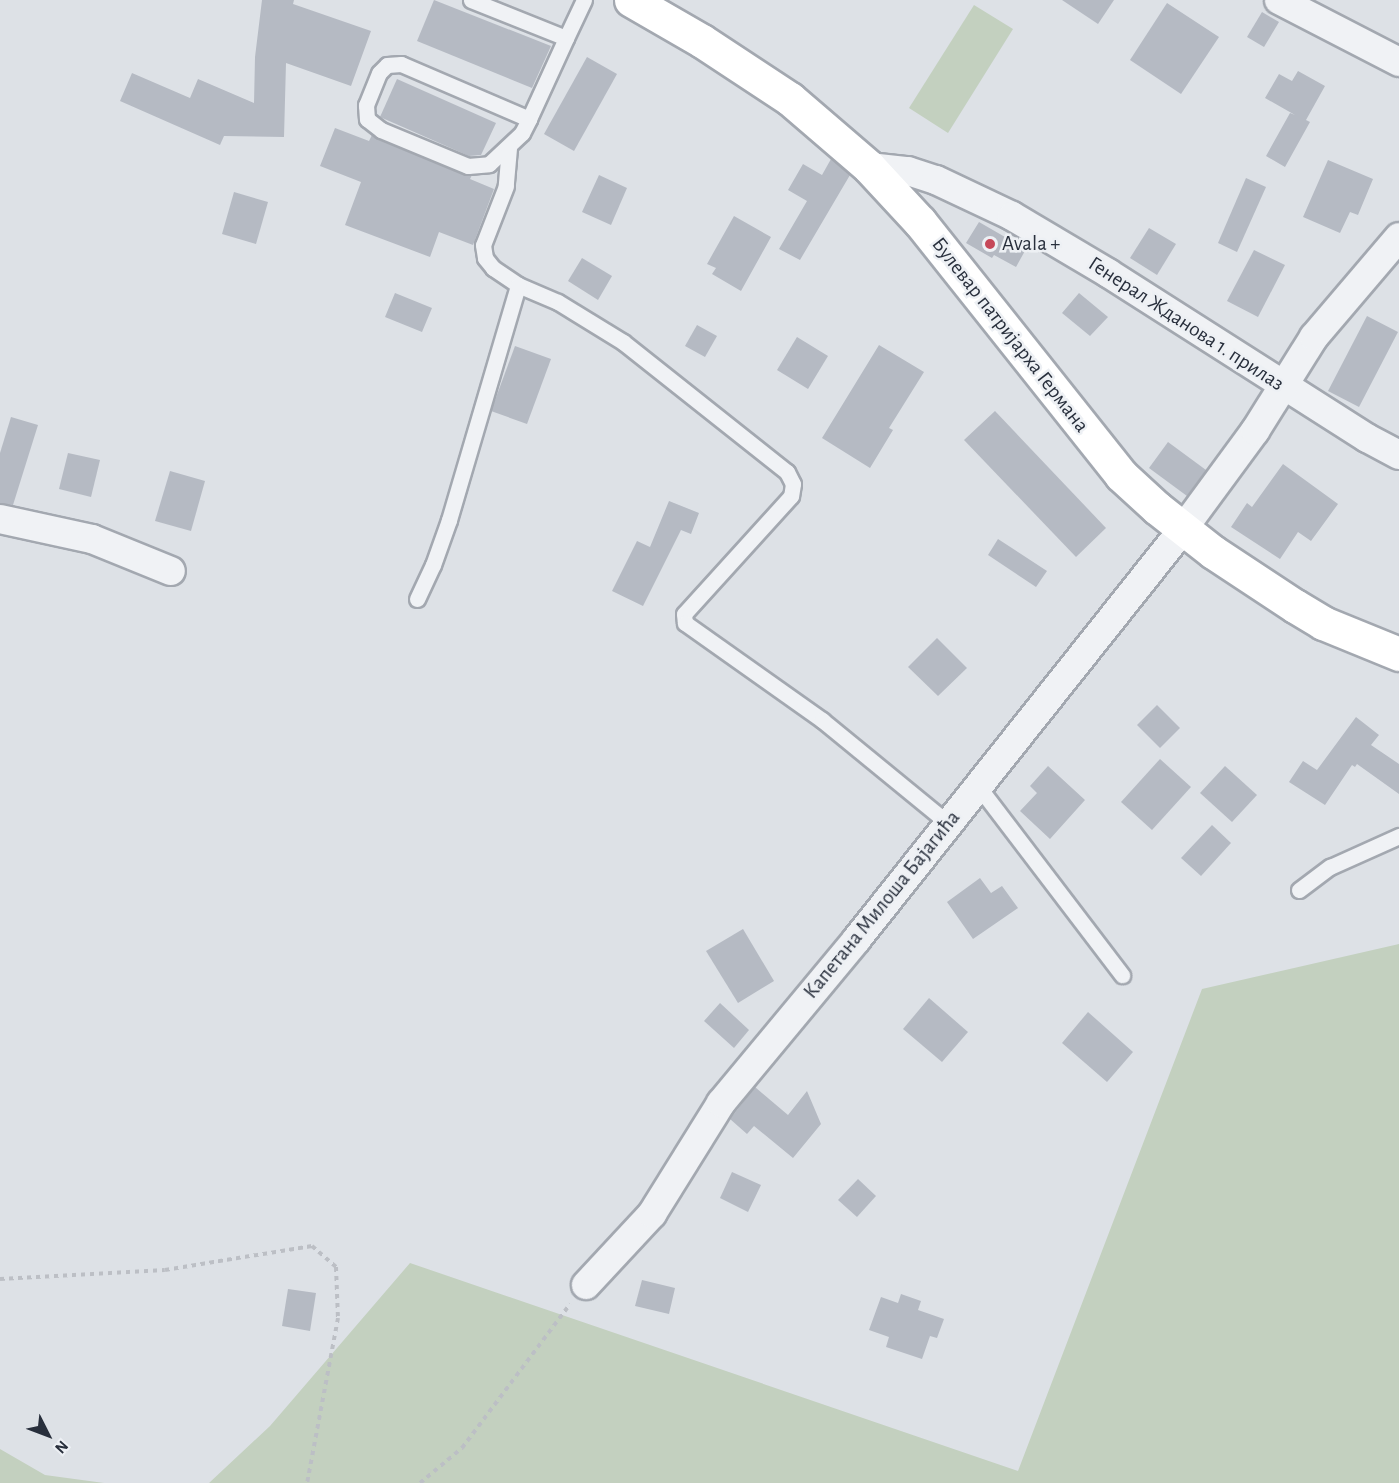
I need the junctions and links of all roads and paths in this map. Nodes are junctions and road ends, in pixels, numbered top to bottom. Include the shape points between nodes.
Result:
1 (471, 0) edge
2 (584, 0) edge
3 (631, 0) edge
4 (1279, 0) edge
5 (566, 38) junction
6 (1399, 62) edge
7 (529, 119) junction
8 (509, 148) junction
9 (869, 167) junction
10 (1399, 237) edge
11 (518, 285) junction
12 (1284, 386) junction
13 (1399, 455) edge
14 (0, 519) edge
15 (1183, 529) junction
16 (171, 571) dead end
17 (417, 599) dead end
18 (1399, 654) edge
19 (978, 786) junction
20 (948, 824) junction
21 (1399, 836) edge
22 (1299, 890) dead end
23 (1122, 975) dead end
24 (0, 1279) edge
25 (586, 1285) joint
26 (307, 1483) edge
27 (420, 1483) edge

1 - 5 lane
2 - 5 lane
3 - 9 main road, Булевар патријарха Германа via 783,94
4 - 6 street
5 - 7 lane
7 - 8 lane
7 - 8 lane via 401,64 387,65 379,72 366,105 367,119 381,130 468,166 489,164
8 - 11 lane via 506,186 483,245 485,258 493,268
9 - 12 street, Генерал Жданова 1. прилаз via 908,171 936,180 1012,216
9 - 15 main road, Булевар патријарха Германа via 920,222 1121,476
10 - 12 street, Капетана Милоша Бајагића via 1314,337
11 - 17 lane via 449,520
11 - 20 lane via 558,302 623,342 787,472 793,483 791,496 684,614 685,623 822,720
12 - 13 street, Генерал Жданова 1. прилаз
12 - 15 street, Капетана Милоша Бајагића
14 - 16 street via 92,539
15 - 18 main road, Булевар патријарха Германа via 1323,623
15 - 19 street, Капетана Милоша Бајагића
19 - 20 street, Капетана Милоша Бајагића
19 - 23 lane
20 - 25 street, Капетана Милоша Бајагића via 720,1103 652,1214
21 - 22 lane via 1330,867
24 - 26 path via 165,1270 312,1246 336,1267 338,1318
25 - 27 path via 462,1448

